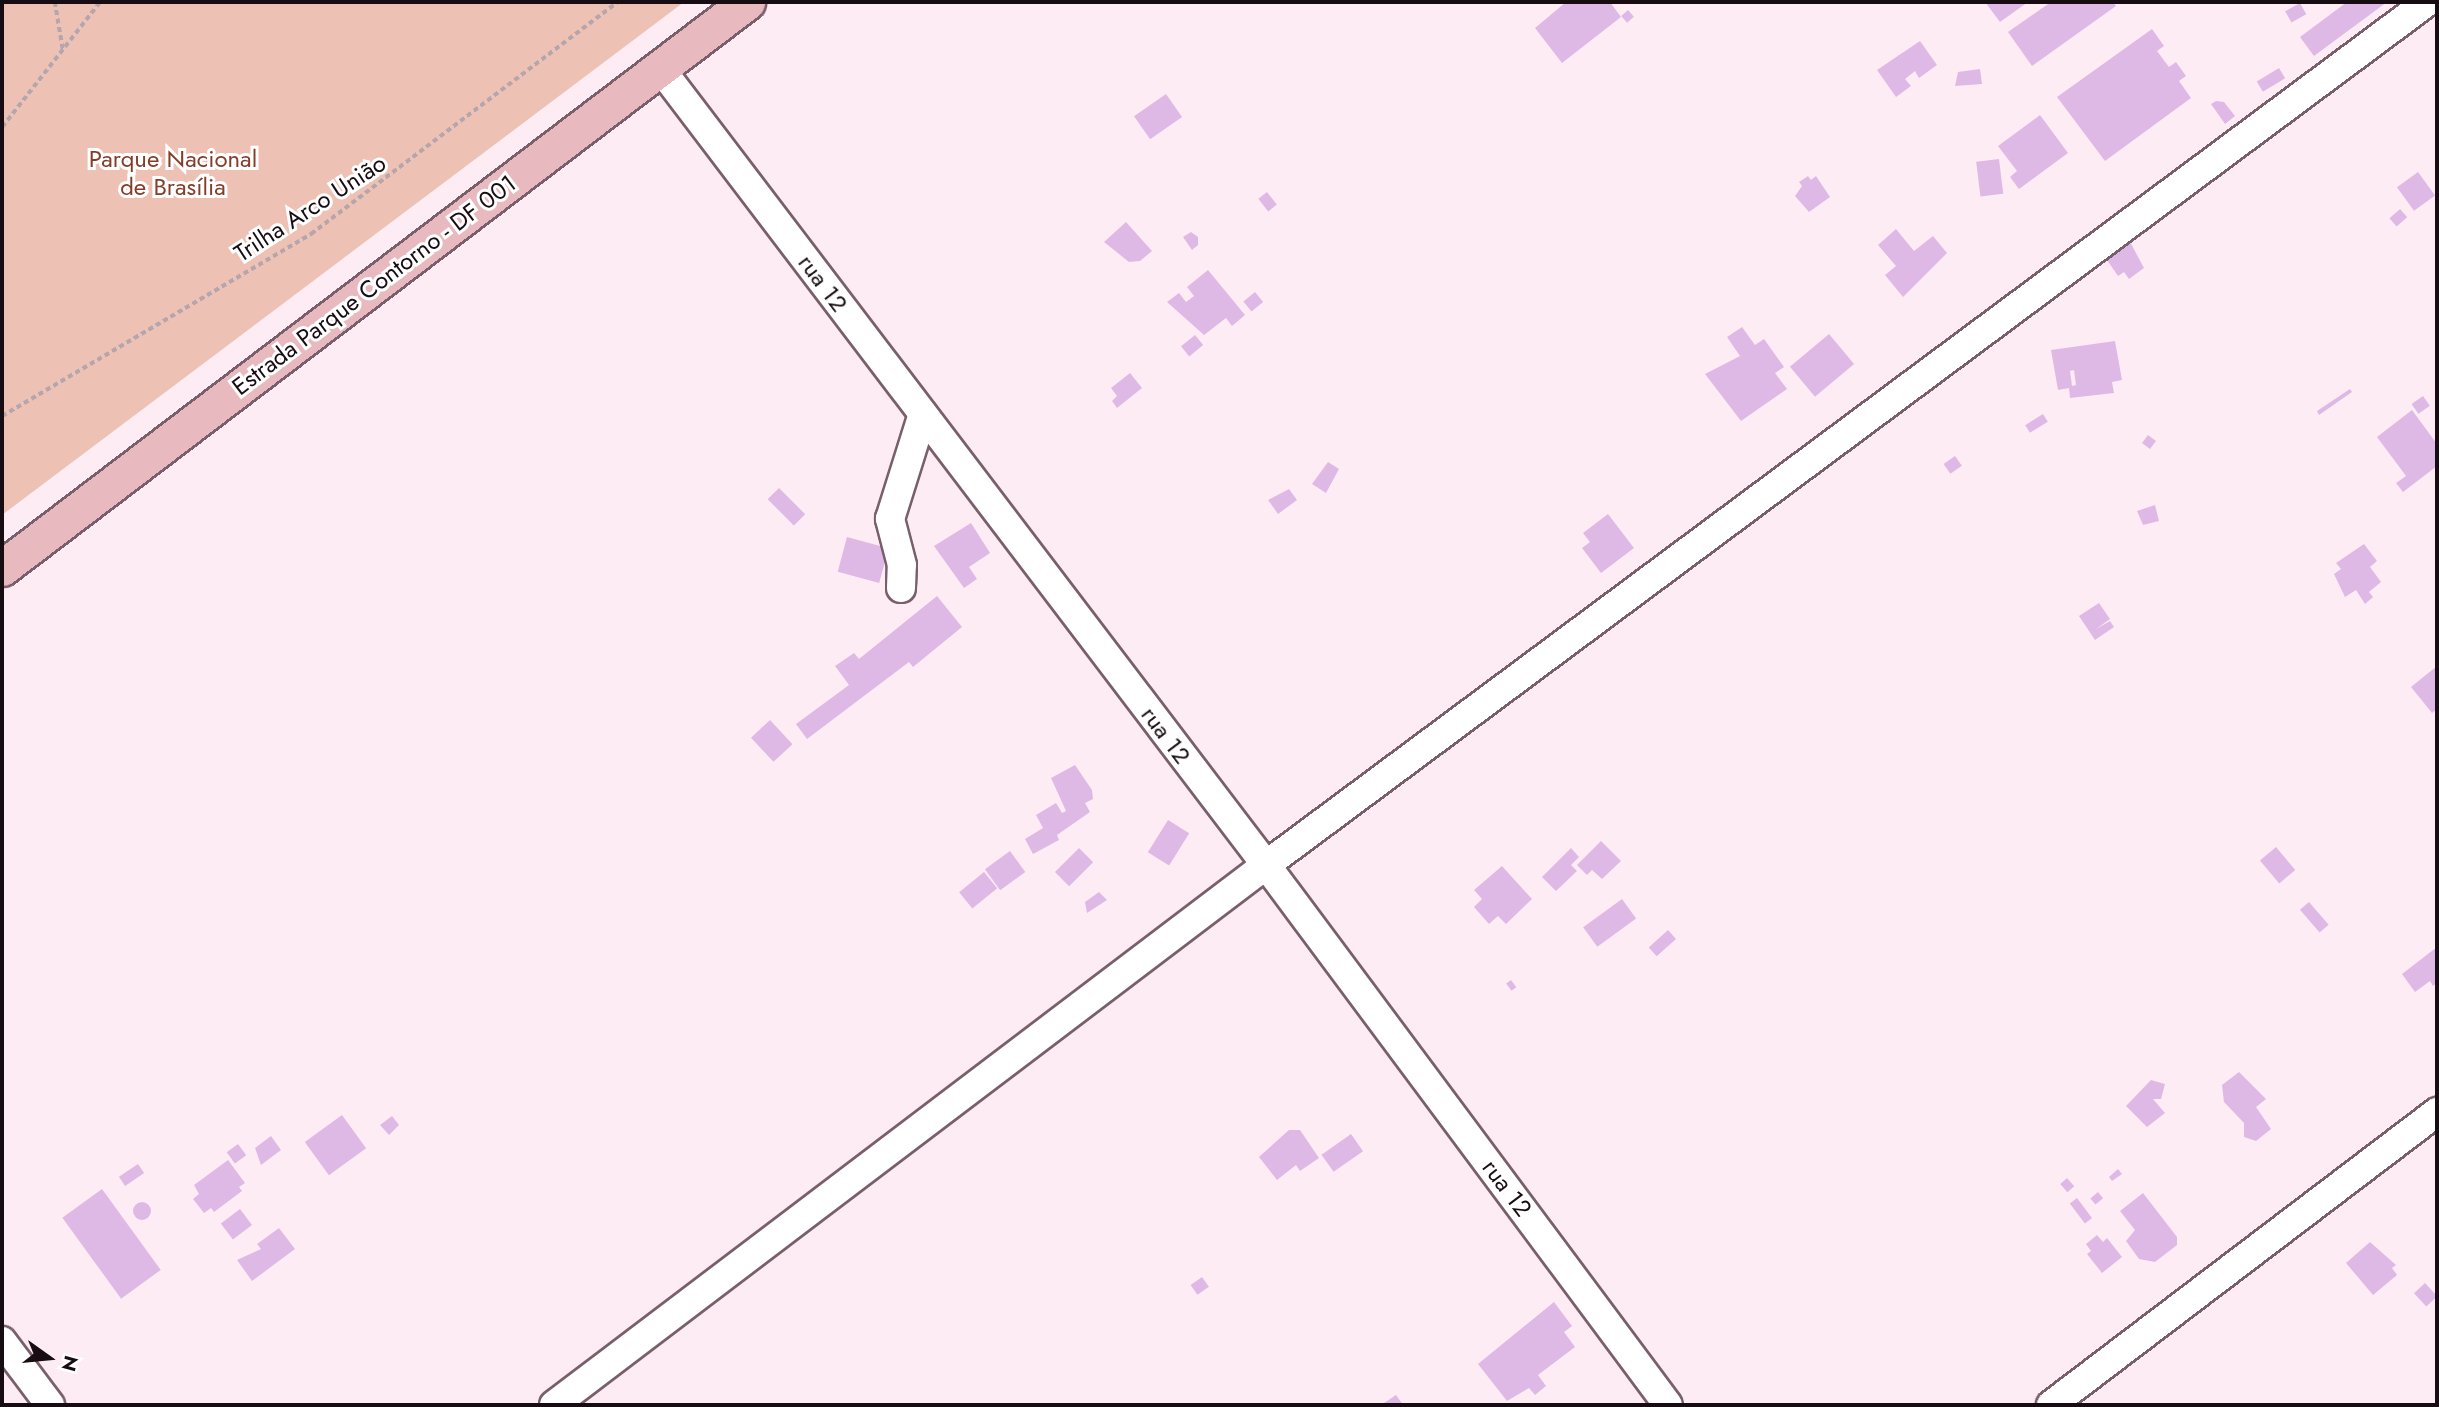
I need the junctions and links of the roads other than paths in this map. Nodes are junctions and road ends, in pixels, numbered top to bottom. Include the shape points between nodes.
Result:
1 (747, 2) edge
2 (2427, 2) edge
3 (660, 68) junction
4 (923, 414) junction
5 (2, 568) edge
6 (901, 588) dead end
7 (1266, 865) junction
8 (2437, 1112) edge
9 (2, 1341) edge
10 (50, 1405) edge
11 (554, 1405) edge
12 (1668, 1405) edge
13 (2051, 1405) edge

1 - 3 main road, Estrada Parque Contorno - DF 001
2 - 7 street
3 - 4 street, rua 12
3 - 5 main road, Estrada Parque Contorno - DF 001
4 - 6 street via 890,519 902,565
4 - 7 street, rua 12
7 - 11 street
7 - 12 street, rua 12
8 - 13 street
9 - 10 street

